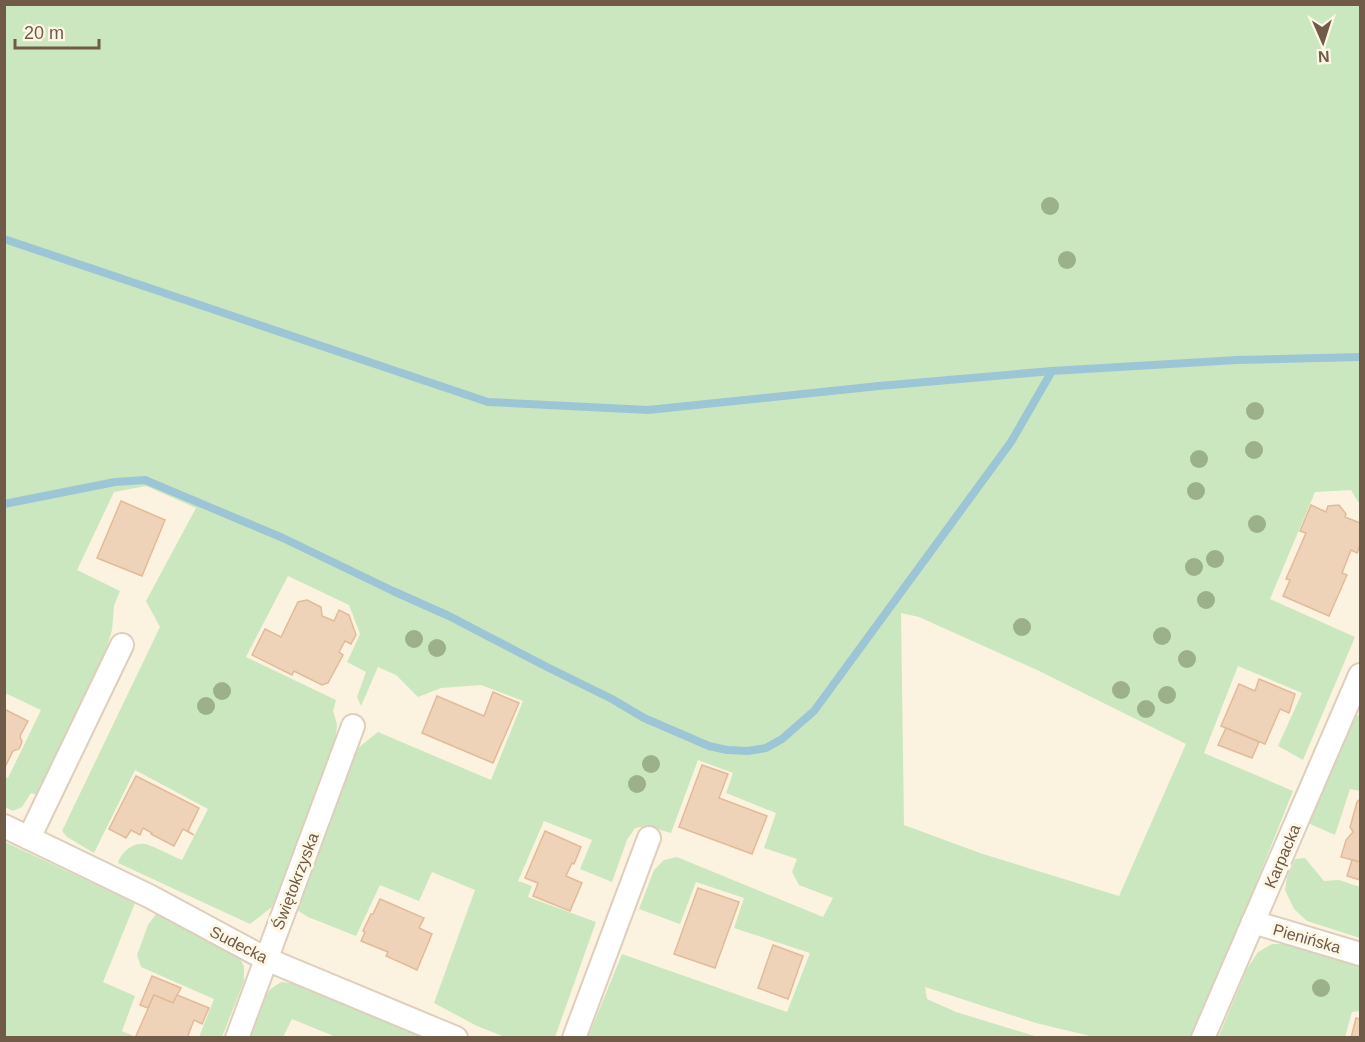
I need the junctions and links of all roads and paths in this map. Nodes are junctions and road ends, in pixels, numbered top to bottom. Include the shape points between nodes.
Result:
1 (122, 645) dead end
2 (1360, 675) edge
3 (353, 726) dead end
4 (4, 826) edge
5 (29, 838) junction
6 (649, 838) dead end
7 (1253, 922) junction
8 (1360, 954) edge
9 (266, 959) junction
10 (237, 1038) edge
11 (456, 1038) edge
12 (574, 1038) edge
13 (1203, 1038) edge

1 - 5 street
2 - 7 street, Karpacka
3 - 9 street, Świętokrzyska
4 - 5 street, Sudecka
5 - 9 street, Sudecka
6 - 12 street
7 - 8 street, Pienińska
7 - 13 street, Karpacka
9 - 10 street, Świętokrzyska
9 - 11 street, Sudecka

